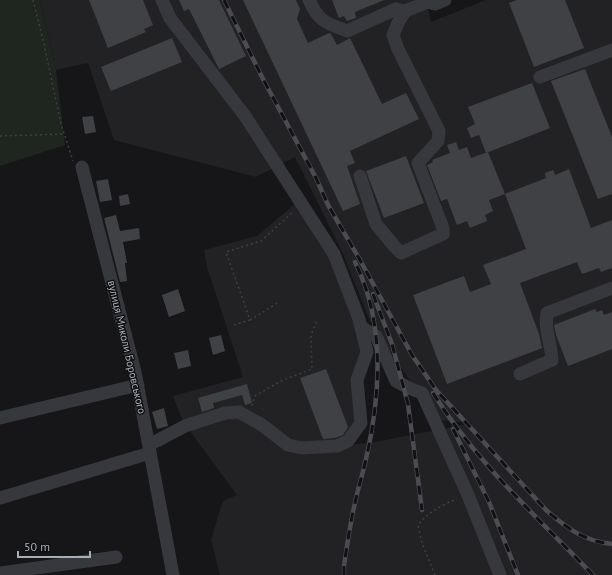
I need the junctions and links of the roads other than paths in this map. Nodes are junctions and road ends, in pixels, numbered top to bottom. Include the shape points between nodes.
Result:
1 (162, 0) edge
2 (309, 0) edge
3 (445, 0) edge
4 (405, 12) junction
5 (612, 50) edge
6 (540, 77) dead end
7 (82, 167) road end
8 (360, 176) dead end
9 (612, 288) edge
10 (361, 327) junction
11 (520, 374) dead end
12 (138, 385) junction
13 (0, 418) edge
14 (150, 449) junction
15 (0, 498) edge
16 (116, 557) dead end
17 (6, 573) edge
18 (173, 575) edge
19 (500, 575) edge

1 - 10 street via 170,18 245,116 334,254
2 - 4 street via 315,13 325,23 347,31 396,9
3 - 4 street via 435,4 428,2
4 - 8 street via 393,35 439,131 438,141 418,163 443,234 401,253 376,224
5 - 6 street
7 - 12 street, вулиця Миколи Боровського
9 - 11 street via 547,313 545,325 552,360
10 - 14 street via 367,352 358,380 361,423 348,440 337,446 302,448 288,445 262,425 239,412 225,413 185,426
10 - 19 street via 376,336 396,382 422,393 468,495
12 - 13 street
12 - 14 street, вулиця Миколи Боровського
14 - 15 street
14 - 18 street, вулиця Миколи Боровського
16 - 17 street

